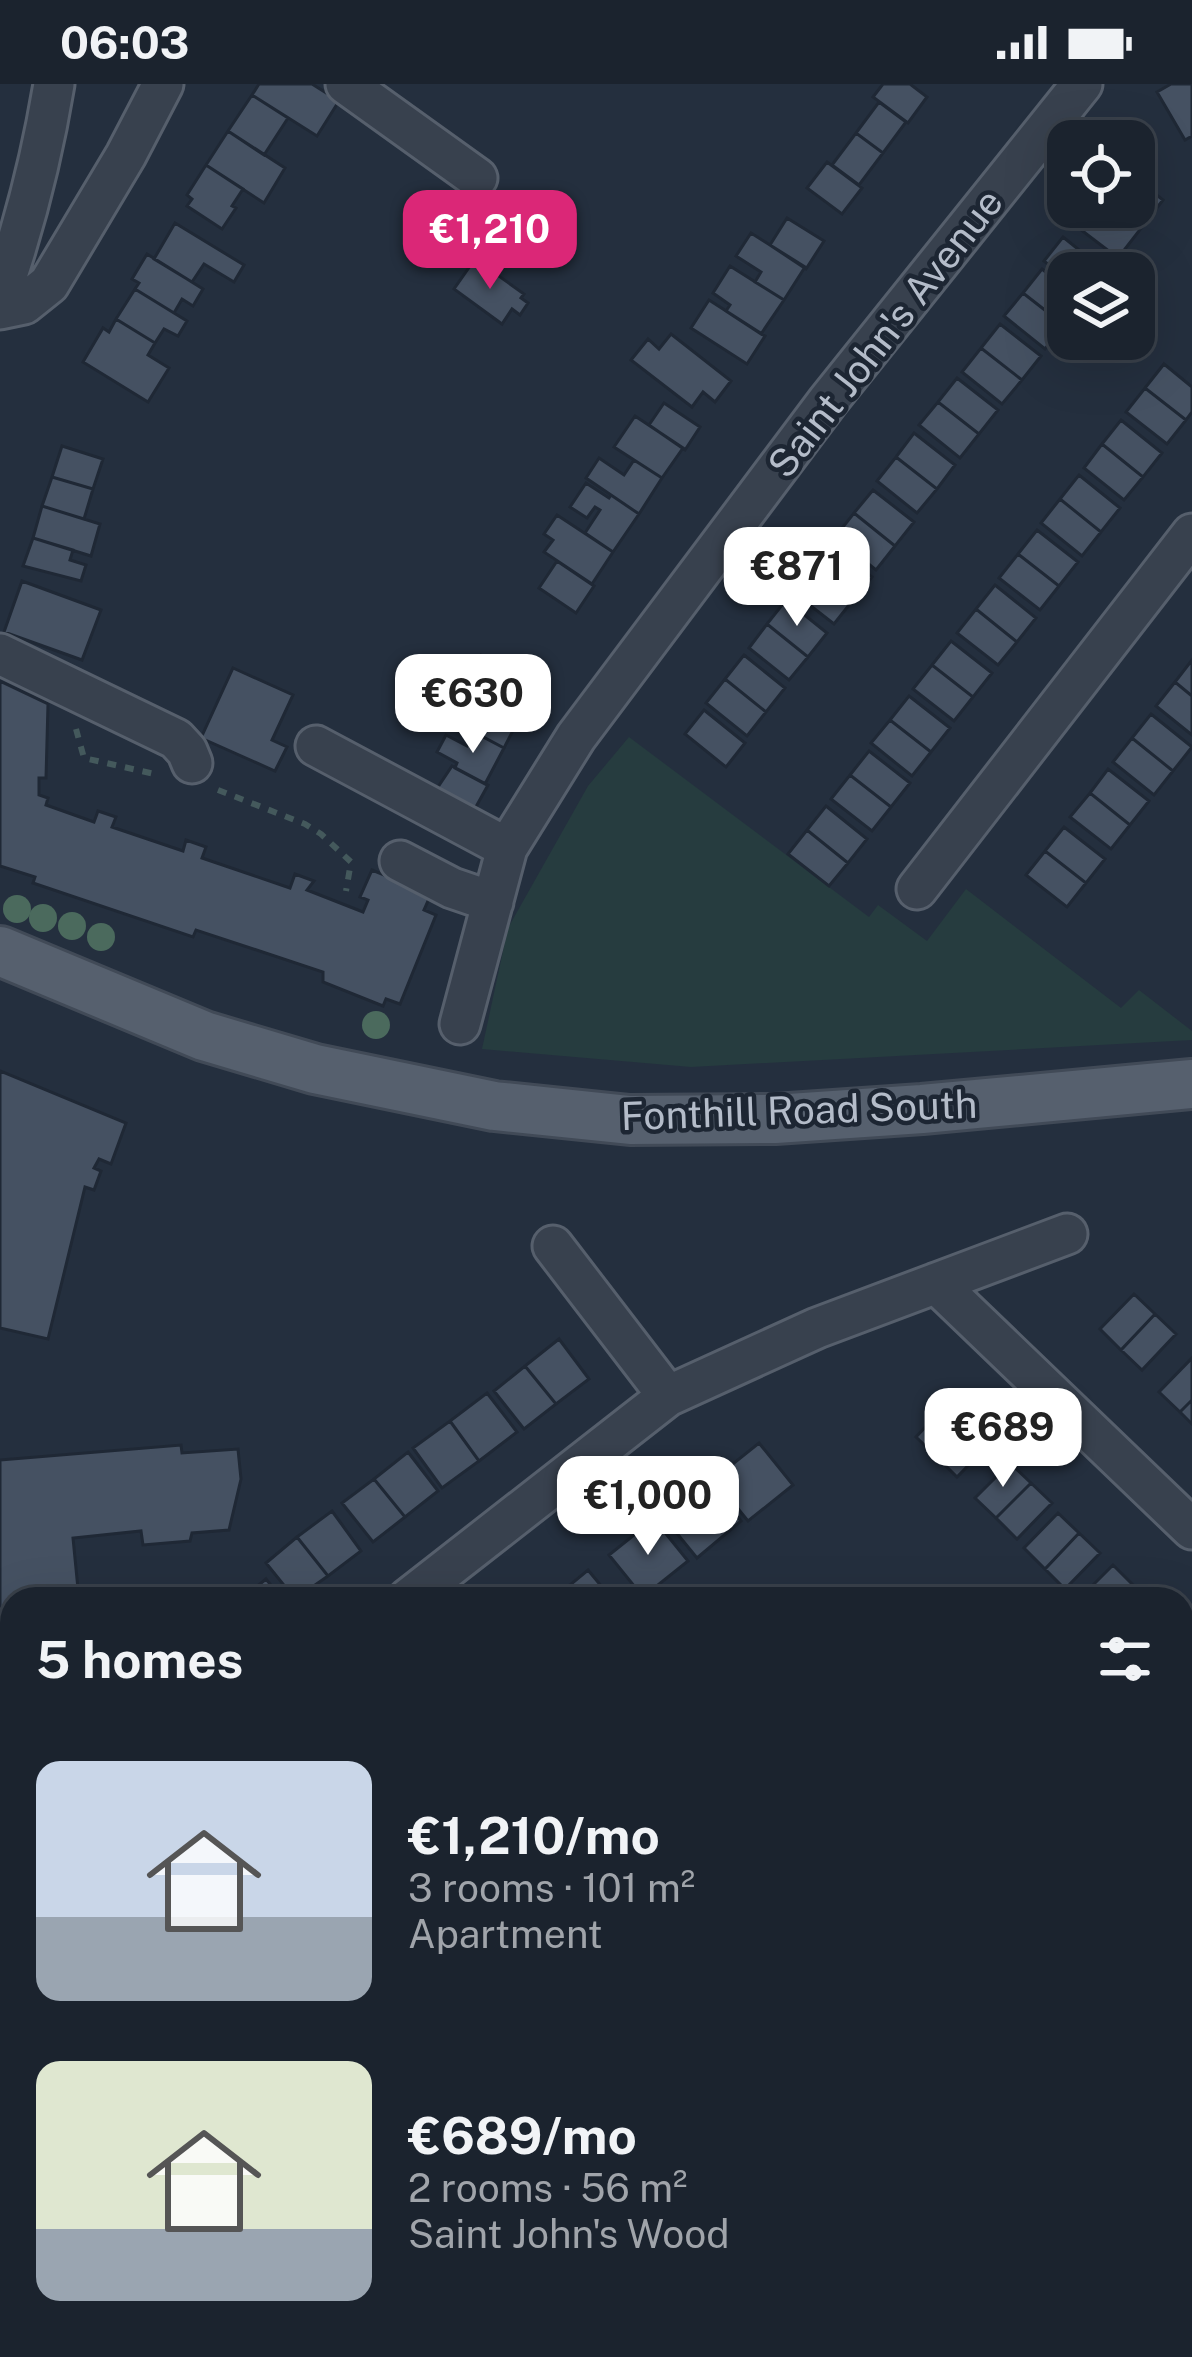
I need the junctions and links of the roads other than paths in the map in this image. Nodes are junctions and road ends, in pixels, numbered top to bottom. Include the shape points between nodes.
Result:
1 (54, 84) edge
2 (163, 84) edge
3 (346, 84) edge
4 (1082, 84) edge
5 (477, 178) dead end
6 (0, 296) edge
7 (0, 308) edge
8 (1192, 534) edge
9 (0, 655) edge
10 (316, 746) dead end
11 (192, 763) dead end
12 (508, 848) junction
13 (400, 861) dead end
14 (917, 889) dead end
15 (493, 902) junction
16 (14, 967) edge
17 (460, 1024) dead end
18 (1192, 1084) edge
19 (1067, 1234) dead end
20 (553, 1246) dead end
21 (936, 1283) junction
22 (668, 1396) junction
23 (1192, 1529) edge
24 (423, 1587) edge

1 - 6 street
2 - 7 street via 49,284 24,304
3 - 5 street
4 - 12 street, Saint John's Avenue via 828,401 576,737
8 - 14 street
9 - 11 street via 176,739
10 - 12 street
12 - 15 street, Saint John's Avenue
13 - 15 street
15 - 17 street, Saint John's Avenue
16 - 18 main road, Fonthill Road South via 314,1069 584,1116 775,1119
19 - 21 street
20 - 22 street
21 - 22 street
21 - 23 street
22 - 24 street

